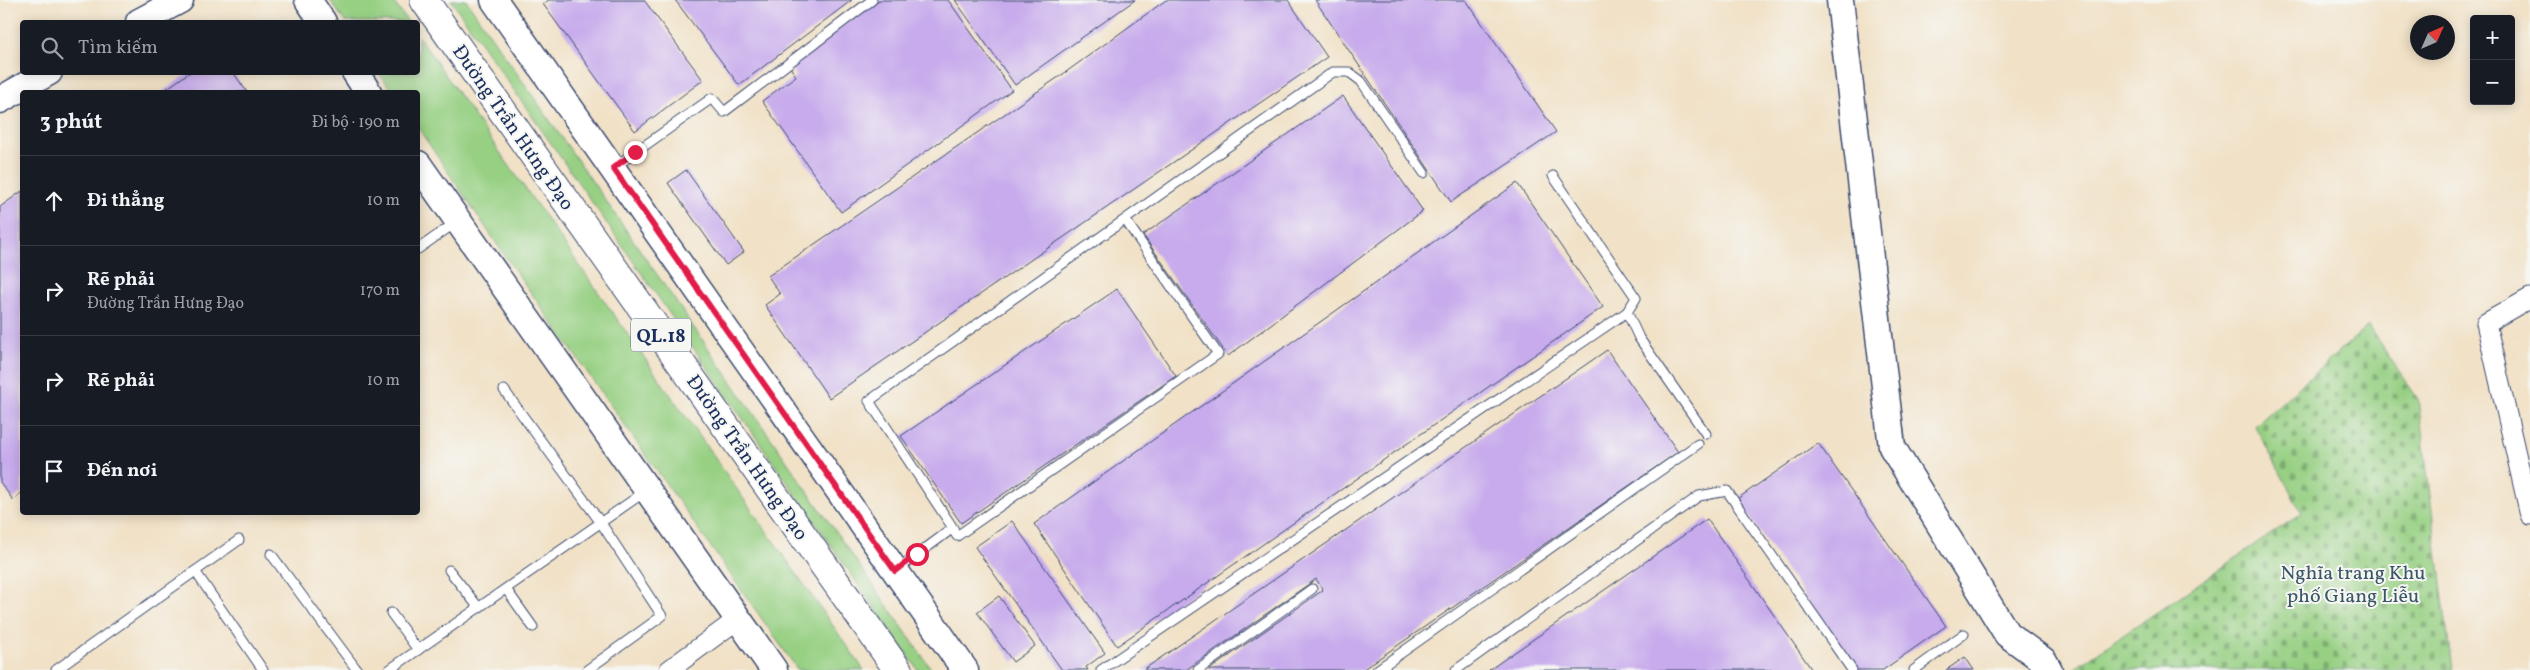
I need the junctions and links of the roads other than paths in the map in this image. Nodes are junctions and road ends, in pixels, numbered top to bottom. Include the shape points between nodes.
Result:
1 (180, 0) edge
2 (308, 0) edge
3 (424, 0) edge
4 (494, 0) edge
5 (872, 0) edge
6 (1840, 0) edge
7 (143, 20) edge
8 (322, 20) edge
9 (44, 75) edge
10 (357, 75) edge
11 (367, 90) edge
12 (0, 100) edge
13 (420, 167) edge
14 (613, 168) junction
15 (1424, 172) dead end
16 (1553, 176) dead end
17 (458, 221) junction
18 (1126, 221) junction
19 (420, 248) edge
20 (2530, 298) edge
21 (1627, 312) junction
22 (504, 390) dead end
23 (1706, 434) dead end
24 (1698, 444) dead end
25 (648, 489) junction
26 (2530, 515) edge
27 (601, 523) junction
28 (952, 528) junction
29 (238, 540) dead end
30 (271, 554) dead end
31 (448, 570) dead end
32 (195, 571) junction
33 (895, 571) junction
34 (506, 589) junction
35 (1312, 589) dead end
36 (479, 608) junction
37 (391, 613) dead end
38 (738, 619) junction
39 (533, 626) dead end
40 (1964, 634) dead end
41 (418, 650) junction
42 (56, 670) edge
43 (263, 670) edge
44 (357, 670) edge
45 (389, 670) edge
46 (587, 670) edge
47 (669, 670) edge
48 (774, 670) edge
49 (898, 670) edge
50 (964, 670) edge
51 (1101, 670) edge
52 (1198, 670) edge
53 (1377, 670) edge
54 (1456, 670) edge
55 (1852, 670) edge
56 (1914, 670) edge
57 (2049, 670) edge

1 - 7 main road
2 - 8 main road
3 - 49 highway, Đường Trần Hưng Đạo / QL.18
4 - 14 main road
5 - 14 lane via 724,112 712,98
6 - 57 main road via 1892,447 2007,634 2044,662
9 - 12 main road
10 - 11 main road
13 - 17 main road
14 - 33 main road
15 - 18 lane via 1361,81 1353,74 1340,71 1326,76
16 - 21 lane via 1636,298
17 - 19 lane
17 - 25 main road
18 - 28 lane via 869,401
18 - 28 lane via 1218,354 958,536
20 - 26 street via 2486,323
21 - 23 lane via 1639,338
21 - 51 lane
22 - 27 lane
24 - 53 lane
25 - 27 lane
25 - 38 main road
27 - 34 lane
27 - 46 lane via 662,616
28 - 33 lane
29 - 32 lane
30 - 44 lane
31 - 36 lane
32 - 42 lane
32 - 43 lane
33 - 50 main road
34 - 36 lane
34 - 39 lane
35 - 52 lane
36 - 41 lane
37 - 41 lane
38 - 47 street
38 - 48 main road
40 - 56 lane
41 - 45 lane
54 - 55 lane via 1699,496 1727,492

